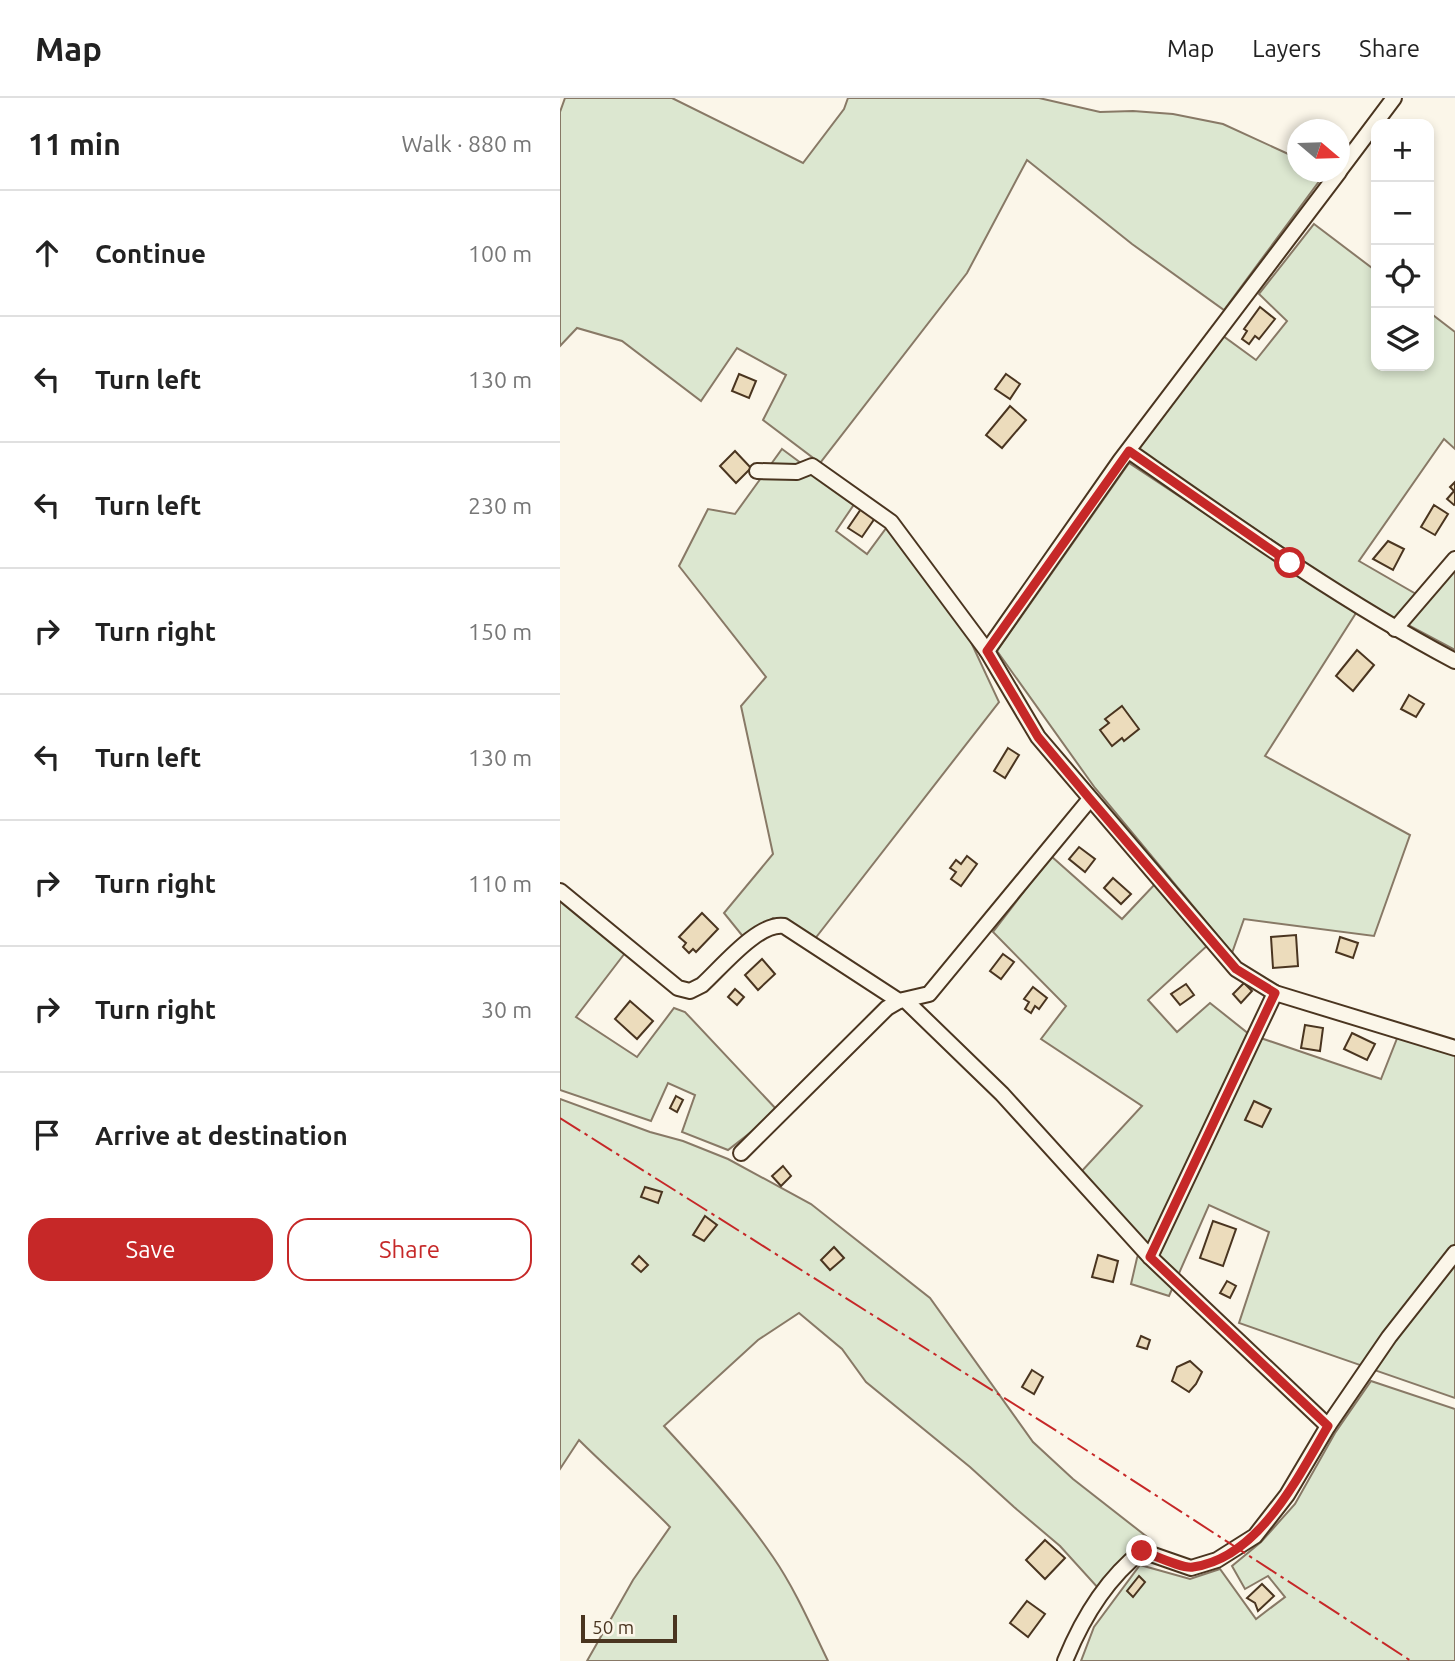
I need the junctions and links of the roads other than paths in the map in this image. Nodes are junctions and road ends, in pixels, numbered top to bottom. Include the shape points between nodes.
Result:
1 (1394, 98) edge
2 (1350, 156) edge
3 (1331, 182) edge
4 (1129, 451) junction
5 (757, 471) dead end
6 (1455, 559) edge
7 (1395, 629) junction
8 (987, 651) junction
9 (1455, 661) edge
10 (1090, 799) junction
11 (560, 891) edge
12 (1275, 993) junction
13 (902, 1001) junction
14 (1455, 1048) edge
15 (741, 1153) dead end
16 (1455, 1254) edge
17 (1150, 1257) junction
18 (1328, 1426) junction
19 (1065, 1661) edge

1 - 2 street
3 - 4 street
4 - 7 street via 1290,563
4 - 8 street
5 - 8 street via 797,472 812,466 891,522
6 - 7 street
7 - 9 street
8 - 10 street via 1038,737
10 - 12 street via 1236,969
10 - 13 street via 929,995
11 - 13 street via 678,988 690,991 702,985 760,931 775,925 784,926
12 - 14 street
12 - 17 street
13 - 15 street via 887,1008
13 - 17 street via 1002,1094
16 - 18 street via 1389,1337
17 - 18 street
18 - 19 street via 1287,1495 1255,1536 1217,1560 1191,1568 1142,1551 1121,1568 1077,1630

